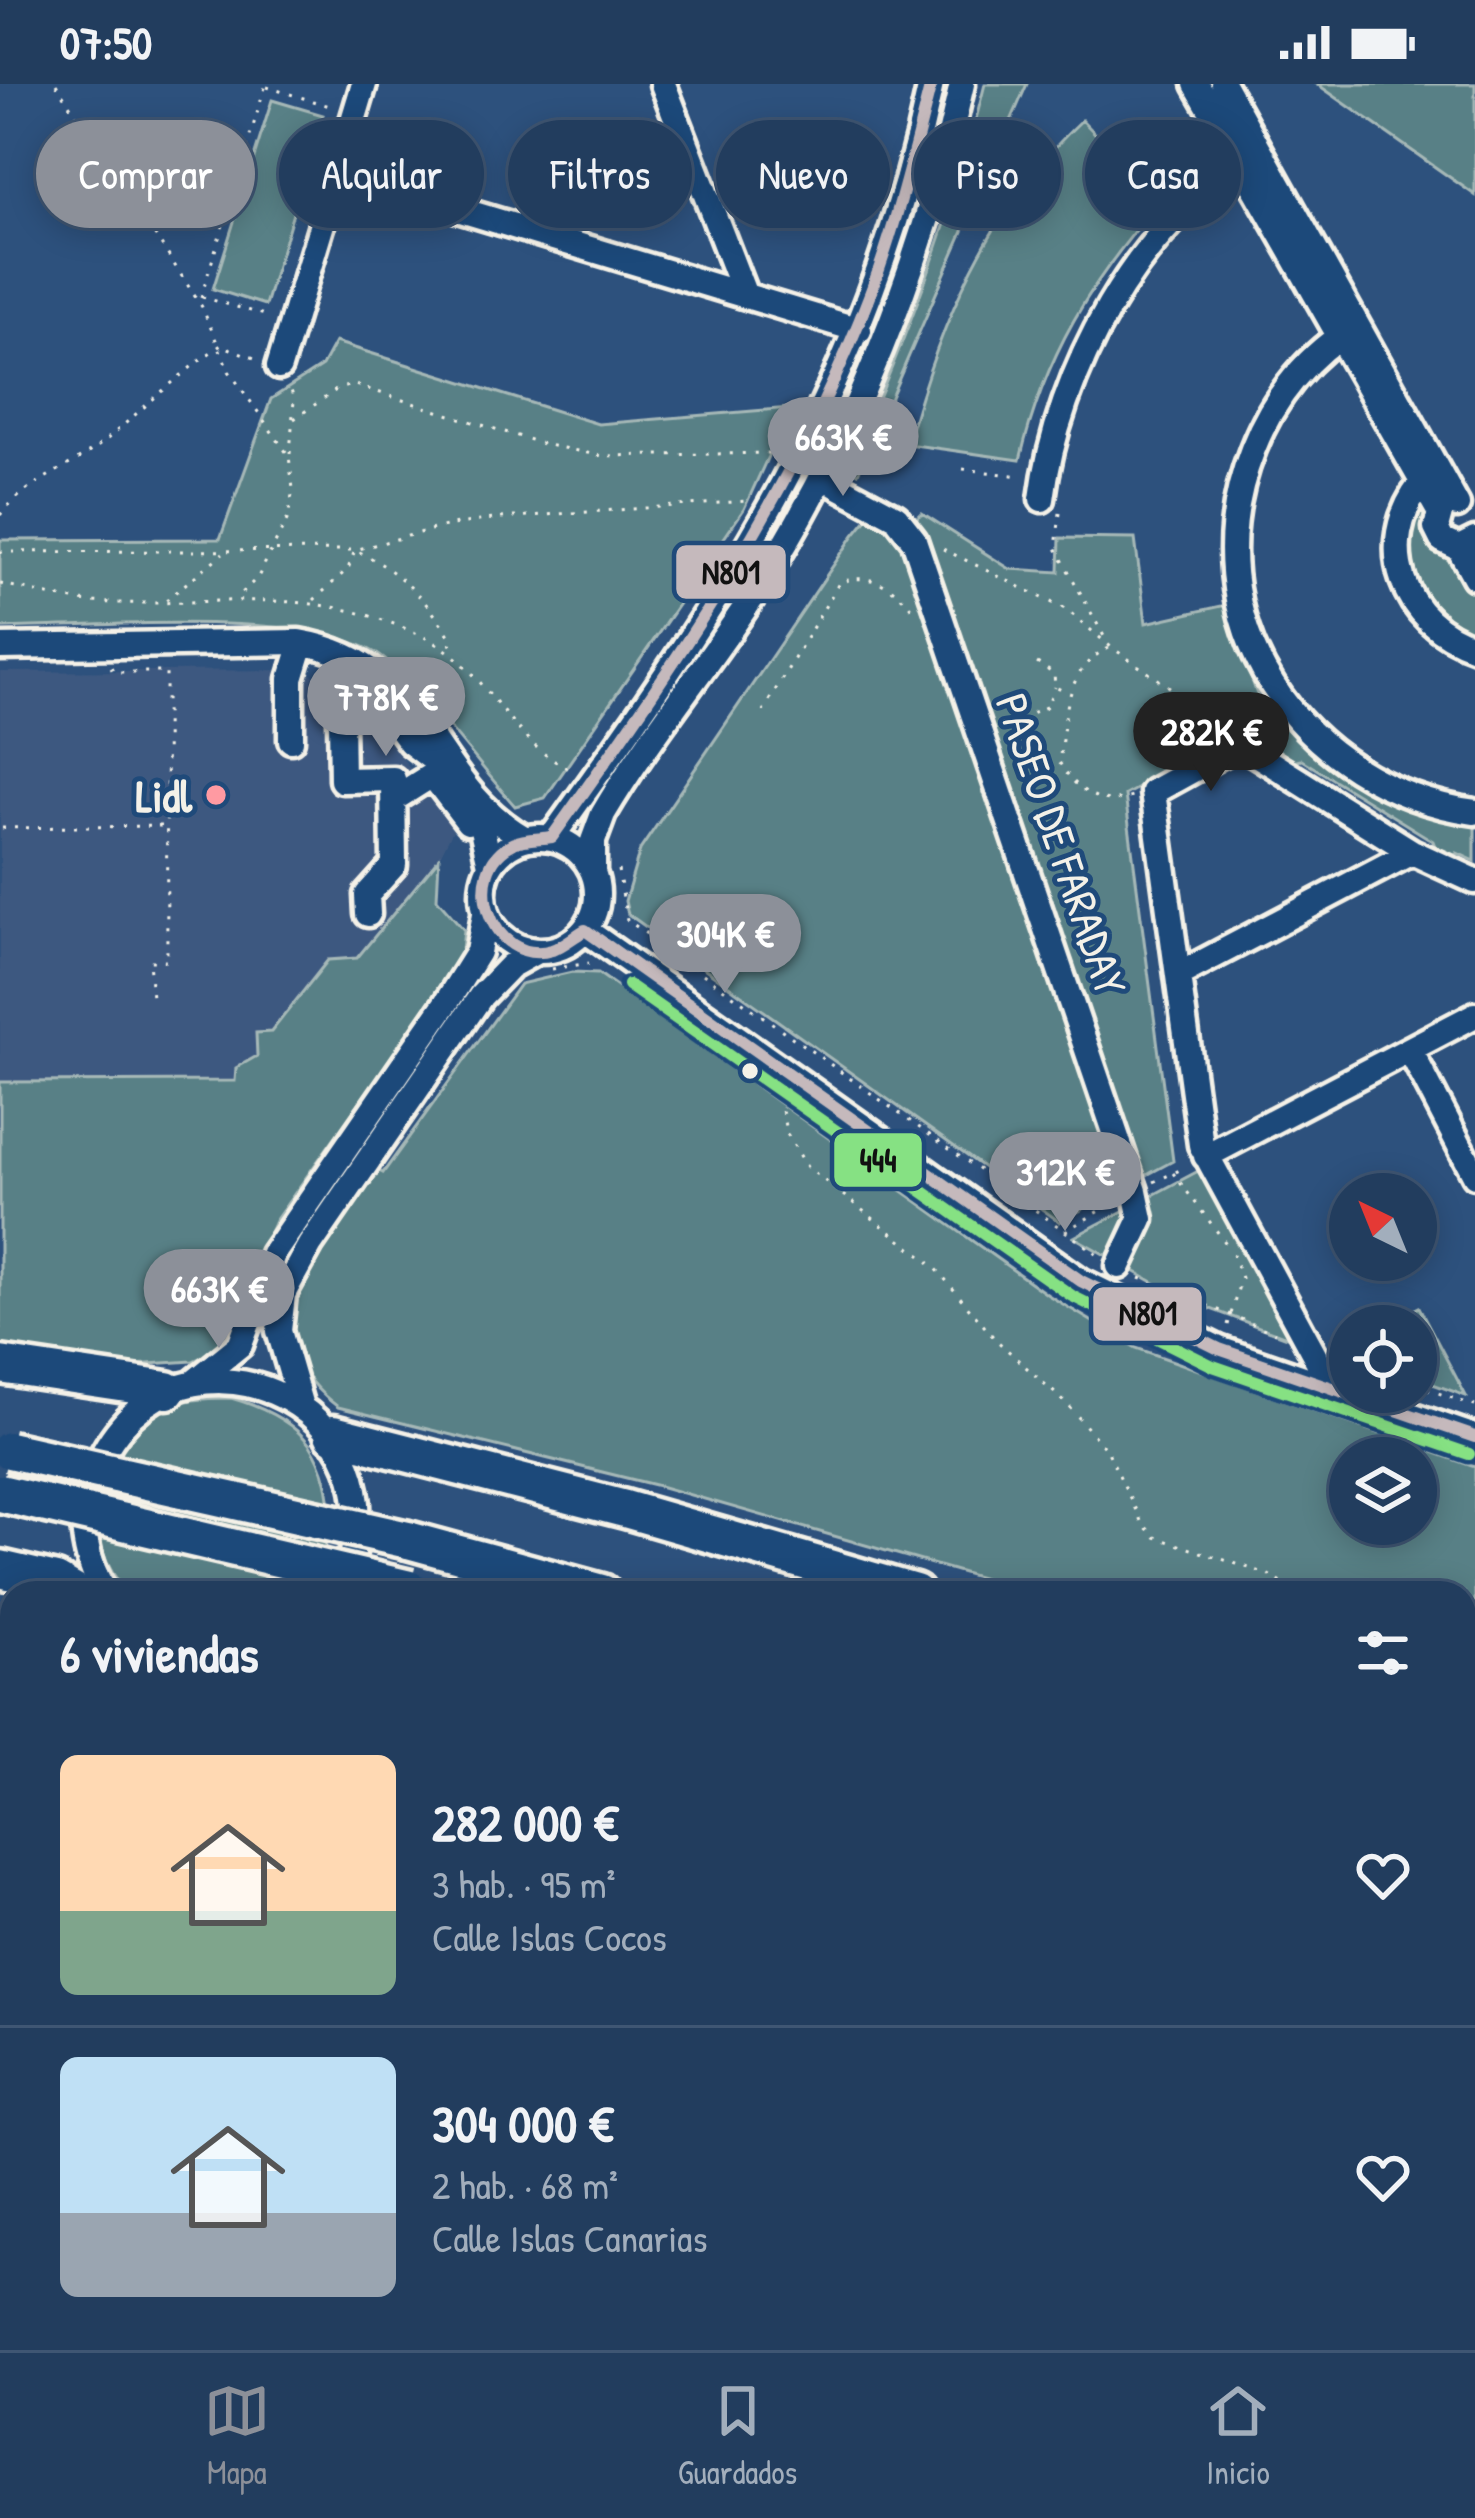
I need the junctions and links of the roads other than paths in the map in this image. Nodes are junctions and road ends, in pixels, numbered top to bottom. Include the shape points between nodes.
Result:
1 (364, 84) edge
2 (663, 84) edge
3 (932, 84) edge
4 (962, 84) edge
5 (1196, 84) edge
6 (1223, 84) edge
7 (353, 120) edge
8 (1251, 160) junction
9 (484, 216) edge
10 (321, 228) edge
11 (744, 293) junction
12 (859, 330) junction
13 (1348, 331) junction
14 (279, 367) road end
15 (1421, 484) junction
16 (836, 485) dead end
17 (1042, 496) road end
18 (1466, 506) edge
19 (1467, 544) edge
20 (1475, 577) edge
21 (300, 642) junction
22 (0, 647) edge
23 (1475, 647) edge
24 (373, 692) junction
25 (429, 734) junction
26 (291, 740) dead end
27 (394, 799) junction
28 (1475, 812) edge
29 (552, 837) junction
30 (524, 838) junction
31 (1412, 852) junction
32 (602, 863) junction
33 (487, 871) junction
34 (1475, 881) edge
35 (368, 914) dead end
36 (484, 914) junction
37 (585, 930) junction
38 (539, 961) junction
39 (1178, 975) junction
40 (1475, 1015) edge
41 (1410, 1050) junction
42 (1207, 1156) junction
43 (1475, 1175) edge
44 (1119, 1266) road end
45 (0, 1365) edge
46 (1329, 1382) edge
47 (180, 1386) junction
48 (1329, 1388) edge
49 (300, 1403) junction
50 (1404, 1413) edge
51 (333, 1434) junction
52 (1475, 1437) edge
53 (5, 1449) edge
54 (0, 1493) edge
55 (0, 1569) edge
56 (52, 1581) edge
57 (101, 1581) edge
58 (344, 1581) edge
59 (375, 1581) edge
60 (558, 1581) edge
61 (874, 1581) edge

1 - 7 street
2 - 11 street
3 - 12 street via 912,175
4 - 32 street via 894,317 829,461 754,593 603,814 593,841
5 - 8 street
6 - 8 street
8 - 13 street
8 - 17 street via 1149,251 1104,313 1063,403
9 - 11 street
10 - 14 street
11 - 12 street
12 - 29 street via 755,538
13 - 15 street
13 - 18 street
13 - 28 street via 1288,385 1241,477 1231,530 1246,635 1267,679 1324,747 1425,805
15 - 18 street
15 - 23 street via 1395,543 1406,595 1428,623
16 - 44 street, PASEO DE FARADAY via 896,517 914,540 1135,1191 1142,1219
18 - 19 street via 1436,528 1442,540
19 - 20 street
21 - 22 street
21 - 24 street
21 - 25 street via 341,649 368,665
21 - 26 street
24 - 25 street via 387,693 409,724
24 - 27 street via 340,719 342,780 394,779
24 - 33 street via 475,814
25 - 30 street via 489,815
27 - 33 street via 432,775 472,830
27 - 35 street via 394,865 367,895
29 - 30 street
29 - 32 street
30 - 33 street
31 - 34 street
31 - 39 street
31 - 39 street via 1240,744 1153,792
32 - 37 street
33 - 36 street
36 - 38 street via 504,940
36 - 47 street via 478,952 273,1254 240,1346
37 - 38 street
37 - 48 street via 1081,1281 1219,1349
38 - 49 street via 510,967 481,996 283,1294 279,1331
39 - 42 street
40 - 41 street
41 - 42 street
41 - 43 street
42 - 46 street
45 - 47 highway
47 - 49 street via 228,1380
47 - 57 street via 125,1420 99,1456 85,1498 87,1551
49 - 51 street
50 - 52 street
51 - 58 street via 358,1491 356,1557
51 - 61 highway
53 - 60 highway, bridge
54 - 59 highway, bridge
55 - 56 highway

